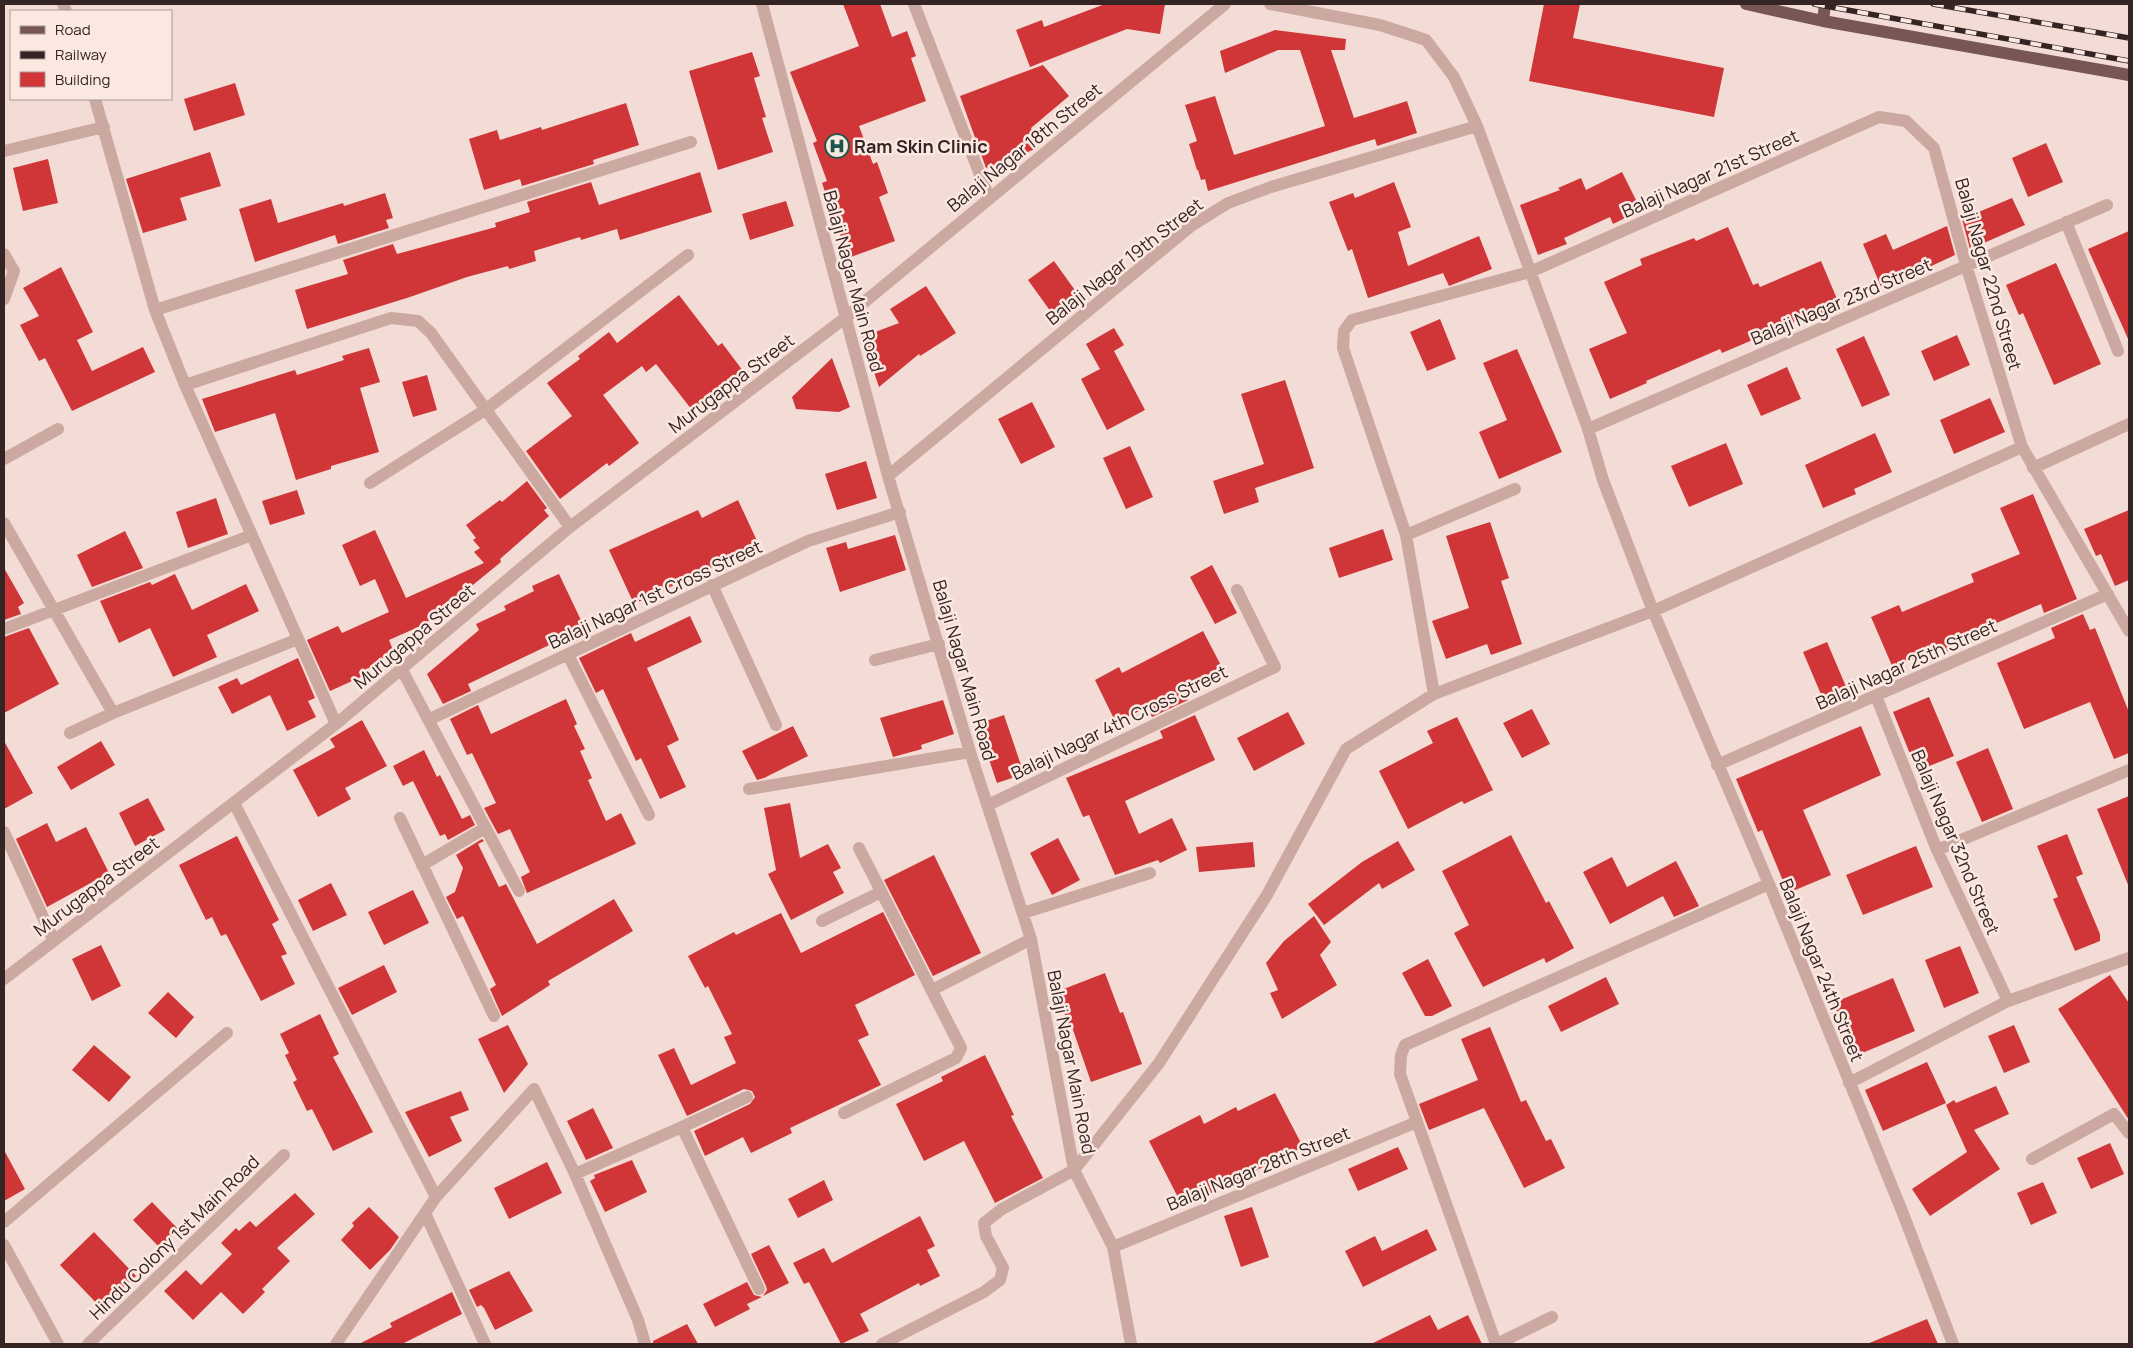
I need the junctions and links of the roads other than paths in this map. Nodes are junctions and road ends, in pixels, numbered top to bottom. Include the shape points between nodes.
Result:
1 (762, 4) edge
2 (914, 4) edge
3 (1225, 4) edge
4 (1270, 4) edge
5 (1746, 4) edge
6 (1825, 4) edge
7 (1823, 21) junction
8 (2129, 76) edge
9 (95, 100) edge
10 (1906, 121) joint
11 (1477, 126) junction
12 (104, 127) junction
13 (691, 142) dead end
14 (4, 151) edge
15 (989, 198) junction
16 (2107, 205) dead end
17 (2066, 222) junction
18 (4, 254) edge
19 (688, 255) dead end
20 (1966, 265) junction
21 (1530, 272) junction
22 (4, 299) edge
23 (155, 310) junction
24 (845, 318) junction
25 (2118, 351) dead end
26 (184, 385) junction
27 (485, 410) junction
28 (2129, 424) edge
29 (58, 429) dead end
30 (1588, 429) junction
31 (2022, 447) junction
32 (4, 459) edge
33 (2033, 468) junction
34 (888, 476) junction
35 (370, 483) dead end
36 (1515, 489) dead end
37 (900, 512) junction
38 (4, 523) edge
39 (570, 527) junction
40 (252, 535) junction
41 (1406, 535) junction
42 (712, 585) junction
43 (1237, 590) dead end
44 (2108, 594) junction
45 (54, 609) junction
46 (1653, 611) junction
47 (4, 629) edge
48 (2129, 631) edge
49 (298, 639) junction
50 (939, 644) junction
51 (568, 655) junction
52 (875, 660) dead end
53 (402, 670) junction
54 (1434, 694) junction
55 (1876, 696) junction
56 (113, 713) junction
57 (430, 719) junction
58 (336, 724) junction
59 (776, 726) dead end
60 (70, 733) dead end
61 (970, 752) junction
62 (1717, 765) junction
63 (2129, 770) edge
64 (749, 789) dead end
65 (234, 803) junction
66 (988, 805) junction
67 (649, 815) dead end
68 (400, 818) dead end
69 (485, 828) junction
70 (4, 832) edge
71 (859, 848) dead end
72 (1937, 850) junction
73 (422, 865) junction
74 (1150, 873) dead end
75 (1768, 884) junction
76 (519, 891) dead end
77 (881, 892) junction
78 (1023, 913) junction
79 (822, 921) dead end
80 (53, 939) junction
81 (1031, 940) junction
82 (2128, 961) edge
83 (4, 979) edge
84 (932, 990) junction
85 (2008, 1000) junction
86 (494, 1016) dead end
87 (227, 1033) dead end
88 (1849, 1083) junction
89 (747, 1098) dead end
90 (844, 1113) dead end
91 (1417, 1122) junction
92 (682, 1127) junction
93 (2129, 1133) edge
94 (284, 1155) dead end
95 (2032, 1158) dead end
96 (1074, 1170) junction
97 (575, 1174) junction
98 (436, 1197) junction
99 (426, 1213) junction
100 (4, 1222) edge
101 (4, 1245) edge
102 (1113, 1247) junction
103 (759, 1290) dead end
104 (1552, 1317) dead end
105 (58, 1344) edge
106 (88, 1344) edge
107 (336, 1344) edge
108 (485, 1344) edge
109 (645, 1344) edge
110 (882, 1344) edge
111 (1132, 1344) edge
112 (1496, 1344) edge
113 (1953, 1344) edge

1 - 24 street, Balaji Nagar Main Road
2 - 15 street
3 - 15 street, Balaji Nagar 18th Street
4 - 11 street, Balaji Nagar 24th Street via 1380,25 1426,40 1454,77
5 - 7 main road
6 - 7 main road
7 - 8 main road
9 - 12 street
10 - 20 street, Balaji Nagar 22nd Street via 1934,148
10 - 21 street, Balaji Nagar 21st Street via 1879,117
11 - 21 street, Balaji Nagar 24th Street
11 - 34 street, Balaji Nagar 19th Street via 1270,187 1228,203 1191,226
12 - 14 street
12 - 23 street
13 - 23 street
15 - 24 street, Balaji Nagar 18th Street
16 - 17 street, Balaji Nagar 23rd Street
17 - 20 street, Balaji Nagar 23rd Street
17 - 25 street
18 - 22 street via 14,271
19 - 27 street
20 - 30 street, Balaji Nagar 23rd Street
20 - 31 street, Balaji Nagar 22nd Street
21 - 30 street, Balaji Nagar 24th Street
21 - 41 street, Balaji Nagar 21st Street via 1352,320 1344,331 1343,348
23 - 26 street
24 - 34 street, Balaji Nagar Main Road
24 - 39 street, Murugappa Street
26 - 27 street via 391,318 418,321
26 - 40 street
27 - 35 street
27 - 39 street
28 - 33 street
29 - 32 street
30 - 46 street, Balaji Nagar 24th Street via 1603,480
31 - 33 street, Balaji Nagar 22nd Street
31 - 46 street
33 - 44 street, Balaji Nagar 22nd Street
34 - 37 street, Balaji Nagar Main Road
36 - 41 street
37 - 42 street, Balaji Nagar 1st Cross Street via 808,541
37 - 50 street, Balaji Nagar Main Road
38 - 45 street
39 - 53 street, Murugappa Street
40 - 45 street
40 - 49 street
41 - 54 street, Balaji Nagar 21st Street
42 - 51 street, Balaji Nagar 1st Cross Street
42 - 59 street
43 - 66 street, Balaji Nagar 4th Cross Street via 1275,667
44 - 48 street, Balaji Nagar 22nd Street
44 - 55 street, Balaji Nagar 25th Street
45 - 47 street
45 - 56 street
46 - 54 street
46 - 62 street, Balaji Nagar 24th Street
49 - 56 street
49 - 58 street
50 - 52 street
50 - 61 street, Balaji Nagar Main Road
51 - 57 street, Balaji Nagar 1st Cross Street
51 - 67 street
53 - 57 street
53 - 58 street, Murugappa Street
54 - 96 street via 1346,749 1268,895 1159,1062
55 - 62 street, Balaji Nagar 25th Street
55 - 72 street, Balaji Nagar 32nd Street
56 - 60 street
57 - 69 street
58 - 65 street, Murugappa Street
61 - 64 street
61 - 66 street, Balaji Nagar Main Road
62 - 75 street, Balaji Nagar 24th Street
63 - 72 street
65 - 80 street, Murugappa Street
65 - 98 street
66 - 78 street, Balaji Nagar Main Road
68 - 73 street
69 - 73 street
69 - 76 street
70 - 80 street
71 - 77 street
72 - 85 street, Balaji Nagar 32nd Street
73 - 86 street
74 - 78 street
75 - 88 street, Balaji Nagar 24th Street
75 - 91 street via 1405,1045 1400,1074
77 - 79 street
77 - 84 street
78 - 81 street, Balaji Nagar Main Road
80 - 83 street, Murugappa Street
81 - 84 street
81 - 96 street, Balaji Nagar Main Road
82 - 85 street
84 - 90 street via 959,1041 959,1054
85 - 88 street
87 - 100 street
88 - 113 street, Balaji Nagar 24th Street
89 - 92 street
91 - 102 street, Balaji Nagar 28th Street
91 - 112 street
92 - 97 street
92 - 103 street
93 - 95 street via 2114,1114
94 - 106 street, Hindu Colony 1st Main Road
96 - 102 street, Balaji Nagar Main Road
96 - 110 street via 1002,1209 984,1223 986,1236 1003,1268 1000,1280 984,1292
97 - 98 street via 534,1089
97 - 109 street via 638,1320
98 - 99 street
99 - 107 street
99 - 108 street
101 - 105 street
102 - 111 street, Balaji Nagar Main Road
104 - 112 street

